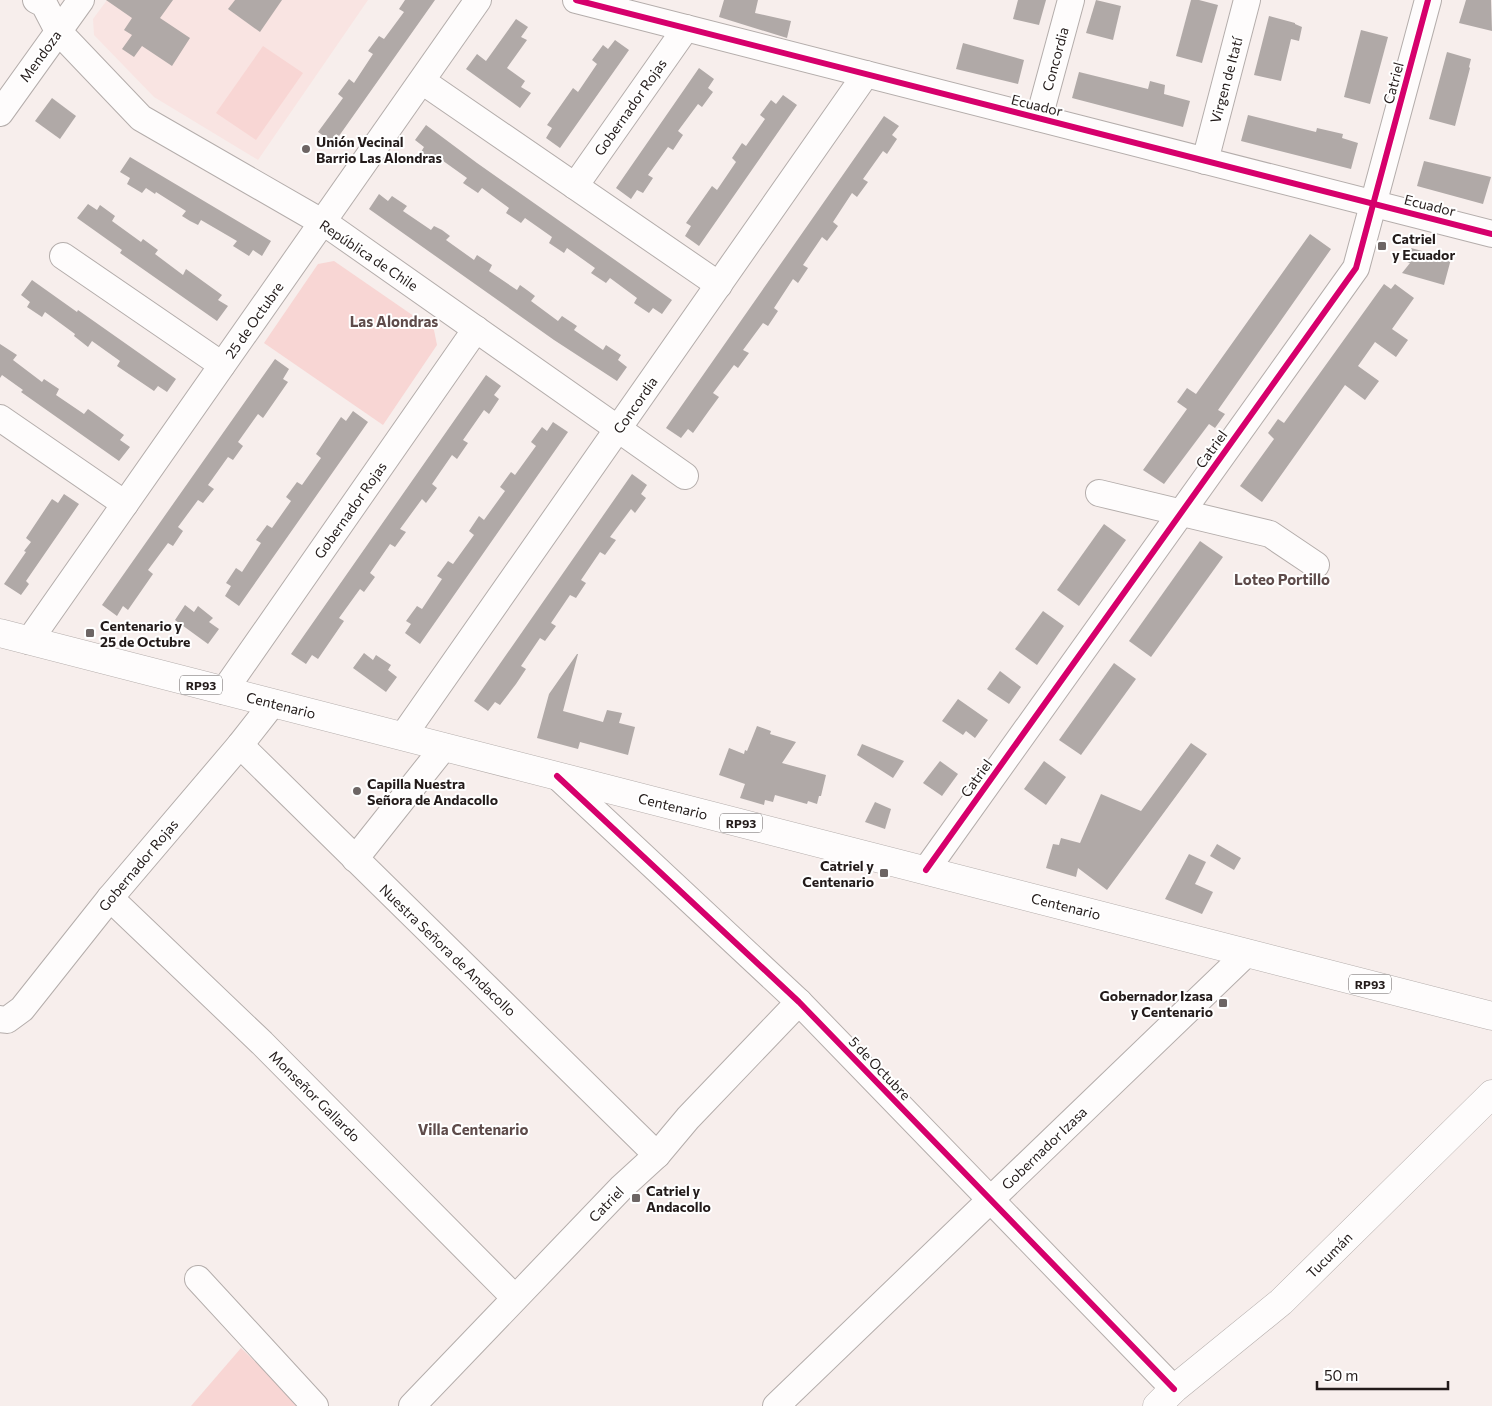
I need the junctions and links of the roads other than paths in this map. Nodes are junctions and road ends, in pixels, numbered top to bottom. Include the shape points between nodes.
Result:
1 (36, 0) edge
2 (81, 0) edge
3 (478, 0) edge
4 (576, 0) edge
5 (1071, 0) edge
6 (1247, 0) edge
7 (1428, 0) edge
8 (686, 28) junction
9 (58, 31) junction
10 (866, 74) junction
11 (422, 81) junction
12 (0, 113) edge
13 (1039, 118) junction
14 (1205, 161) junction
15 (575, 186) junction
16 (1373, 204) junction
17 (322, 222) junction
18 (1492, 234) edge
19 (62, 256) dead end
20 (719, 285) junction
21 (476, 329) junction
22 (222, 365) junction
23 (0, 418) edge
24 (618, 429) junction
25 (685, 476) dead end
26 (1099, 493) dead end
27 (125, 504) junction
28 (1181, 513) junction
29 (1316, 565) dead end
30 (0, 633) edge
31 (29, 641) junction
32 (224, 691) junction
33 (273, 703) junction
34 (403, 736) junction
35 (240, 745) junction
36 (444, 747) junction
37 (557, 776) junction
38 (356, 859) junction
39 (926, 870) junction
40 (110, 898) junction
41 (1247, 953) junction
42 (799, 1002) junction
43 (1492, 1016) edge
44 (0, 1019) edge
45 (1492, 1094) edge
46 (657, 1155) junction
47 (990, 1199) junction
48 (198, 1279) dead end
49 (515, 1298) junction
50 (1165, 1397) edge
51 (315, 1406) edge
52 (412, 1406) edge
53 (776, 1406) edge

1 - 9 street, República de Chile via 44,4
2 - 9 street, Mendoza
3 - 11 street, 25 de Octubre
4 - 8 street, Ecuador
5 - 13 street, Concordia
6 - 14 street, Virgen de Itatí
7 - 16 street, Catriel
8 - 10 street, Ecuador
8 - 15 street, Gobernador Rojas
9 - 12 street, Mendoza
9 - 17 street, República de Chile via 140,118
10 - 13 street, Ecuador
10 - 20 street, Concordia
11 - 15 street
11 - 17 street, 25 de Octubre
13 - 14 street, Ecuador
14 - 16 street, Ecuador
15 - 20 street
16 - 18 street, Ecuador
16 - 28 street, Catriel via 1356,268
17 - 21 street, República de Chile
17 - 22 street, 25 de Octubre
19 - 22 street
20 - 24 street, Concordia
21 - 24 street, República de Chile
21 - 32 street, Gobernador Rojas
22 - 27 street, 25 de Octubre
23 - 27 street
24 - 25 street, República de Chile
24 - 34 street, Concordia
26 - 28 street
27 - 31 street, 25 de Octubre
28 - 29 street via 1270,534
28 - 39 street, Catriel
30 - 31 main road, Centenario / RP93
31 - 32 main road, Centenario / RP93
32 - 33 main road, Centenario / RP93
33 - 34 main road, Centenario / RP93
33 - 35 street, Gobernador Rojas
34 - 36 main road, Centenario / RP93
35 - 38 street, Nuestra Señora de Andacollo
35 - 40 street, Gobernador Rojas
36 - 37 main road, Centenario / RP93
36 - 38 street
37 - 39 main road, Centenario / RP93
37 - 42 street, 5 de Octubre
38 - 46 street, Nuestra Señora de Andacollo
39 - 41 main road, Centenario / RP93
40 - 44 street, Gobernador Rojas via 22,1009 7,1020
40 - 49 street, Monseñor Gallardo via 269,1050
41 - 43 main road, Centenario / RP93
41 - 47 street, Gobernador Izasa
42 - 46 street, Catriel
42 - 47 street, 5 de Octubre
45 - 50 main road, Tucumán via 1281,1302
46 - 49 street, Catriel via 622,1186
47 - 50 street, 5 de Octubre
47 - 53 street, Gobernador Izasa
48 - 51 street
49 - 52 street, Catriel

